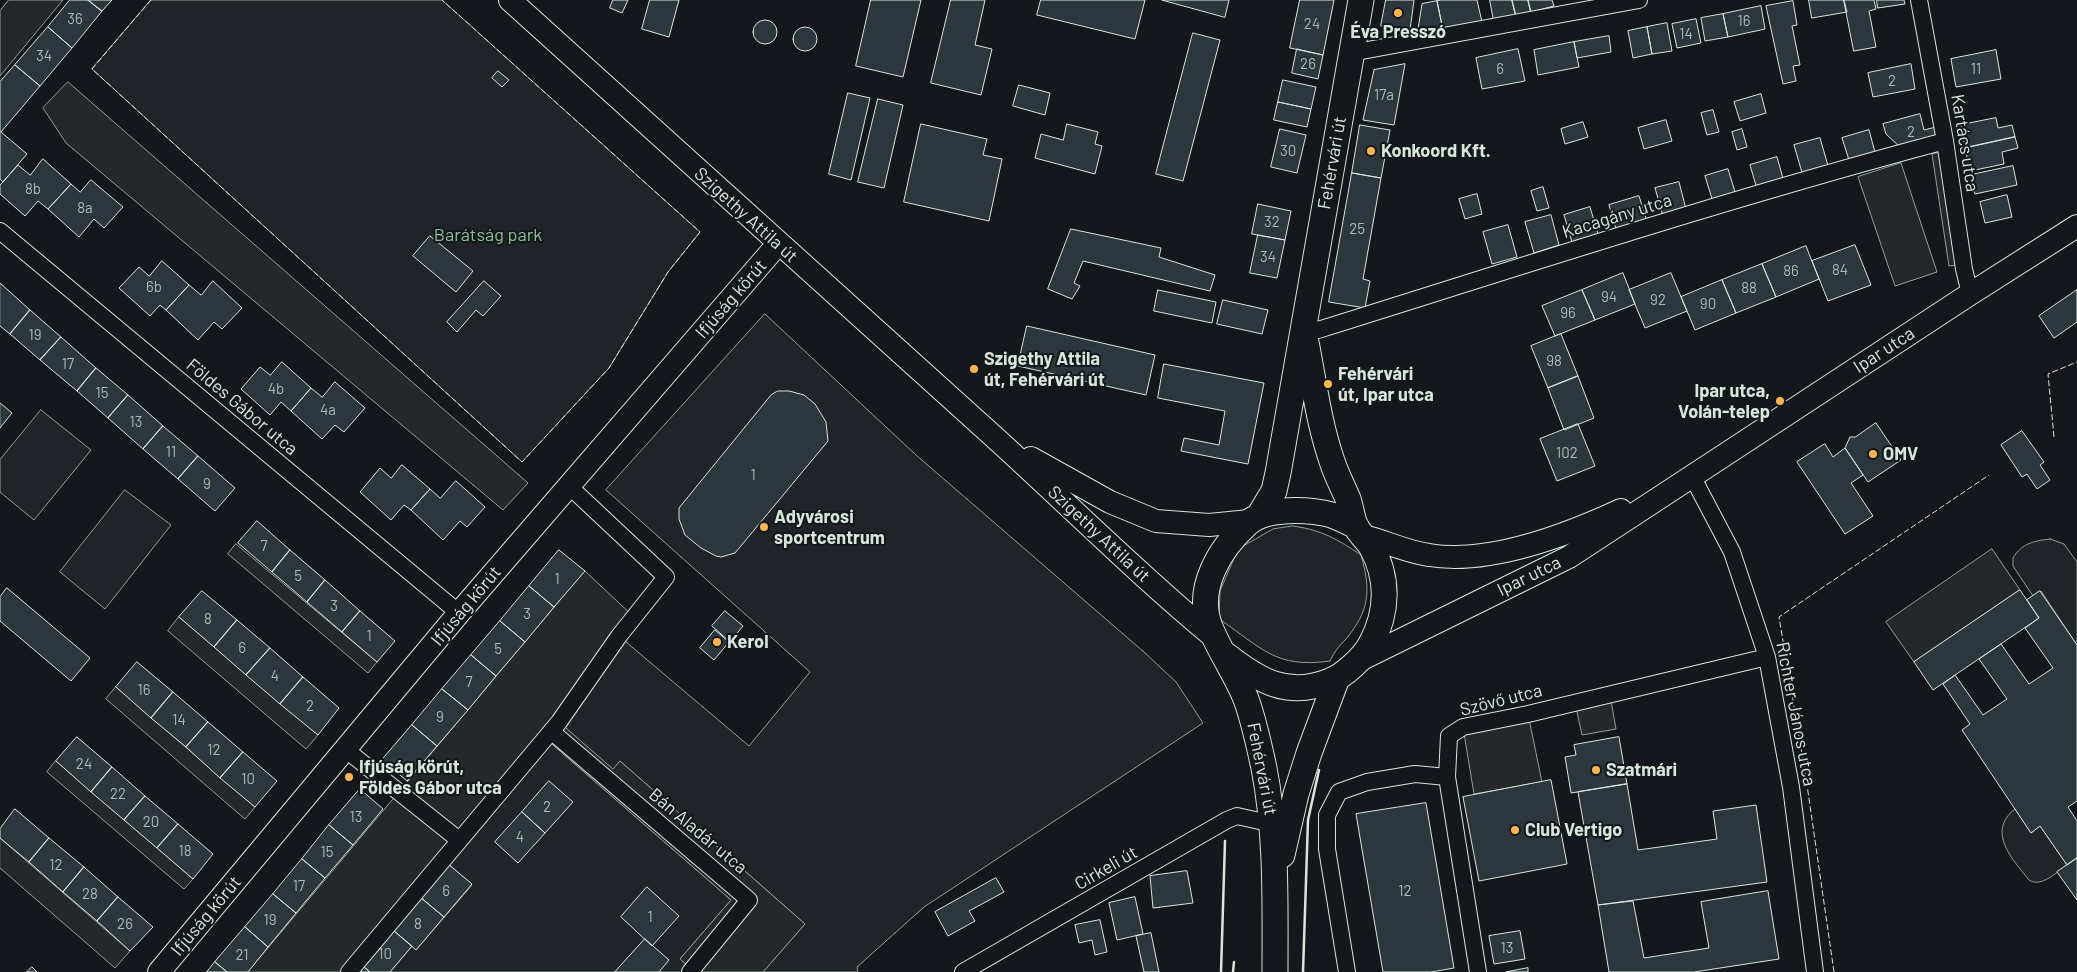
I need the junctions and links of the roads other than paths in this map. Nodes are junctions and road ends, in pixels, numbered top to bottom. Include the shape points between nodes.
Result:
1 (510, 0) edge
2 (1361, 0) edge
3 (1639, 0) edge
4 (1919, 0) edge
5 (1351, 53) junction
6 (1945, 141) junction
7 (2077, 226) edge
8 (0, 232) edge
9 (778, 244) junction
10 (1970, 294) junction
11 (1303, 327) junction
12 (984, 428) junction
13 (1692, 476) junction
14 (569, 486) junction
15 (1254, 519) junction
16 (1359, 531) junction
17 (459, 613) junction
18 (1220, 646) junction
19 (1767, 657) junction
20 (1358, 661) junction
21 (1337, 678) junction
22 (551, 731) junction
23 (345, 749) junction
24 (1447, 777) junction
25 (1273, 824) junction
26 (459, 840) junction
27 (1275, 890) junction
28 (159, 972) edge
29 (349, 972) edge
30 (690, 972) edge
31 (963, 972) edge
32 (1275, 972) edge
33 (1348, 972) edge
34 (1478, 972) edge
35 (1815, 972) edge

1 - 9 street, Szigethy Attila út
2 - 5 main road, Fehérvári út
3 - 5 street
4 - 6 street, Kartács utca
5 - 11 main road, Fehérvári út
6 - 10 street, Kartács utca
6 - 11 street, Kacagány utca via 1678,218 1318,330
7 - 10 street, Ipar utca
8 - 17 street, Földes Gábor utca
9 - 12 street, Szigethy Attila út
9 - 14 street, Ifjúság körút
10 - 13 street, Ipar utca
11 - 15 main road, Fehérvári út via 1274,491
11 - 16 main road, Fehérvári út via 1324,436
12 - 15 street, Szigethy Attila út via 1110,502 1156,521 1209,525
12 - 18 street, Szigethy Attila út
13 - 16 street, Ipar utca via 1571,532 1493,553 1430,556
13 - 19 street, Richter János utca via 1732,552
13 - 20 street, Ipar utca via 1569,557
14 - 17 street, Ifjúság körút
14 - 22 street via 666,576
15 - 16 main road via 1283,511 1317,513 1331,515
15 - 18 main road, Fehérvári út via 1224,548 1208,585 1206,605 1210,625
16 - 20 main road, Fehérvári út via 1378,562 1384,579 1385,597 1377,632
17 - 23 street, Ifjúság körút
18 - 21 main road, Fehérvári út via 1245,669 1268,683 1294,689 1317,687
18 - 25 main road, Fehérvári út via 1245,698 1255,728
19 - 24 street, Szövő utca via 1463,727 1449,736
19 - 35 street, Richter János utca via 1791,787
20 - 21 main road, Fehérvári út
21 - 27 main road, Fehérvári út via 1296,794
22 - 26 street
22 - 30 street, Bán Aladár utca via 749,900
23 - 26 street
23 - 28 street, Ifjúság körút
24 - 33 street via 1415,774 1367,782 1339,792 1327,815 1326,849
24 - 34 street, Szövő utca
25 - 27 main road, Fehérvári út
25 - 31 street, Cirkeli út via 1237,816 1227,820
26 - 29 street
27 - 32 main road, Fehérvári út

